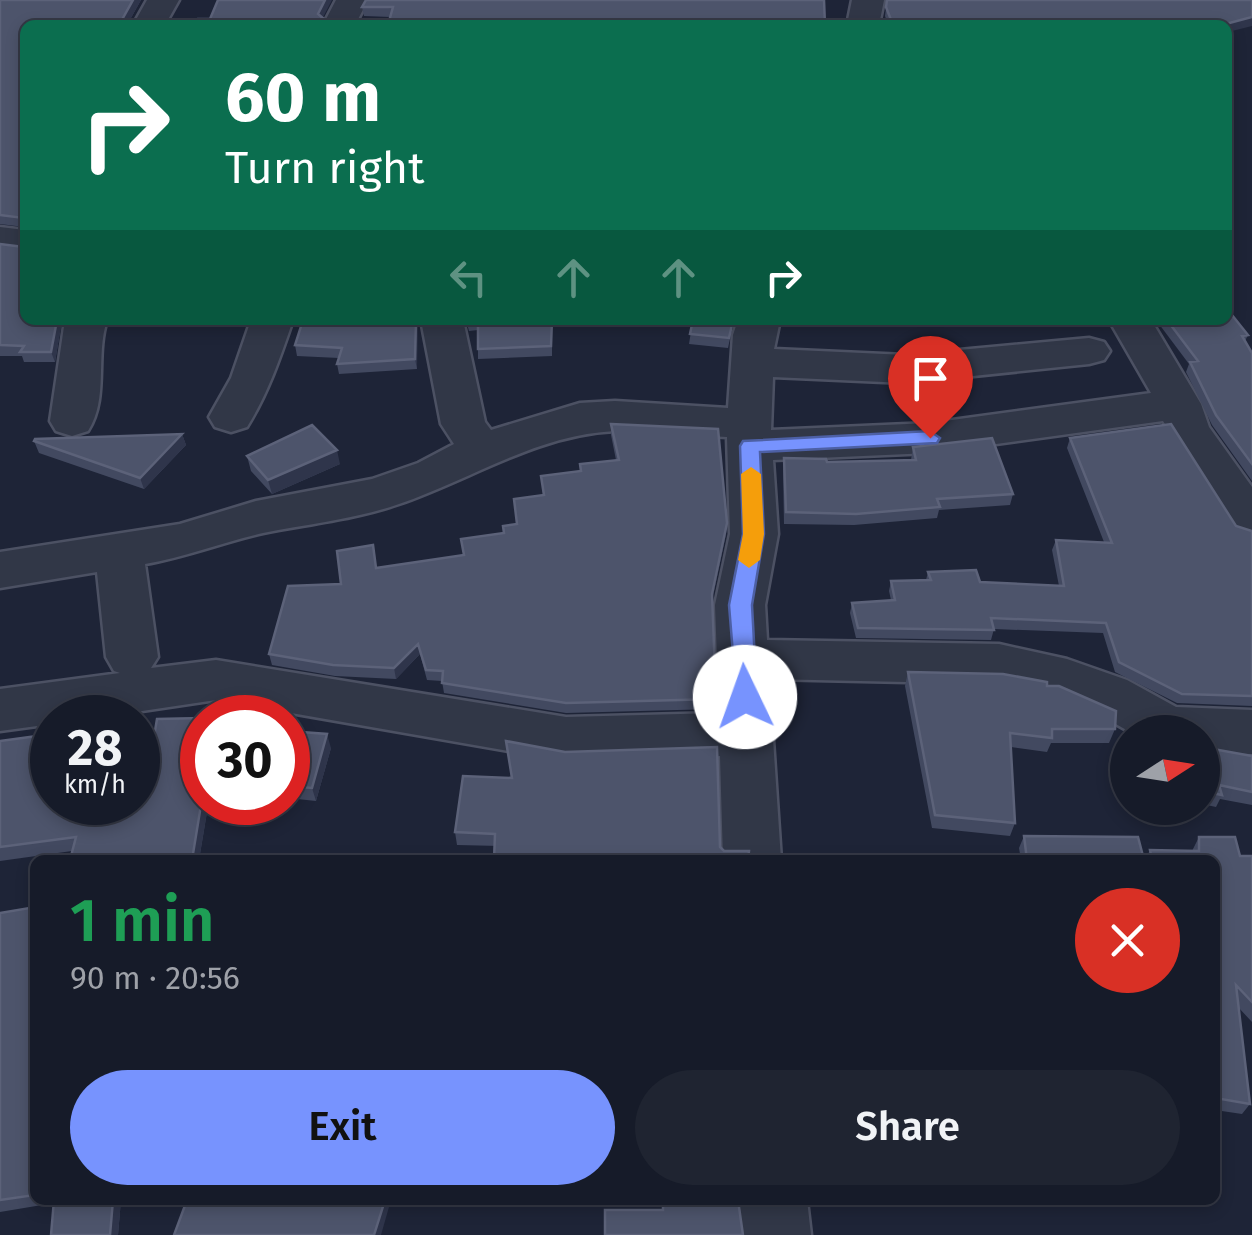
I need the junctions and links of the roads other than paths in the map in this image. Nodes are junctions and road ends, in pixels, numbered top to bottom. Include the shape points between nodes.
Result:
1 (85, 325) edge
2 (270, 325) edge
3 (443, 325) edge
4 (1133, 325) edge
5 (756, 341) edge
6 (1089, 352) dead end
7 (1179, 404) junction
8 (231, 417) dead end
9 (72, 422) dead end
10 (750, 435) junction
11 (481, 449) junction
12 (1252, 522) edge
13 (119, 552) junction
14 (0, 570) edge
15 (132, 657) dead end
16 (743, 660) junction
17 (0, 710) edge
18 (1252, 732) edge
19 (748, 734) junction
20 (752, 855) edge
21 (774, 1205) edge
22 (777, 1235) edge

1 - 9 street via 80,402
2 - 8 street
3 - 11 street via 463,424
4 - 7 street
5 - 6 street via 906,370
5 - 10 street
7 - 10 street via 930,438
7 - 12 street via 1188,430
10 - 11 street via 615,416 580,418
10 - 16 street via 754,534 740,605
11 - 13 street via 379,494
13 - 14 street
13 - 15 street
16 - 18 street via 999,664 1049,673 1166,726
16 - 19 street
17 - 19 street via 216,680 566,739
19 - 20 street
21 - 22 street

